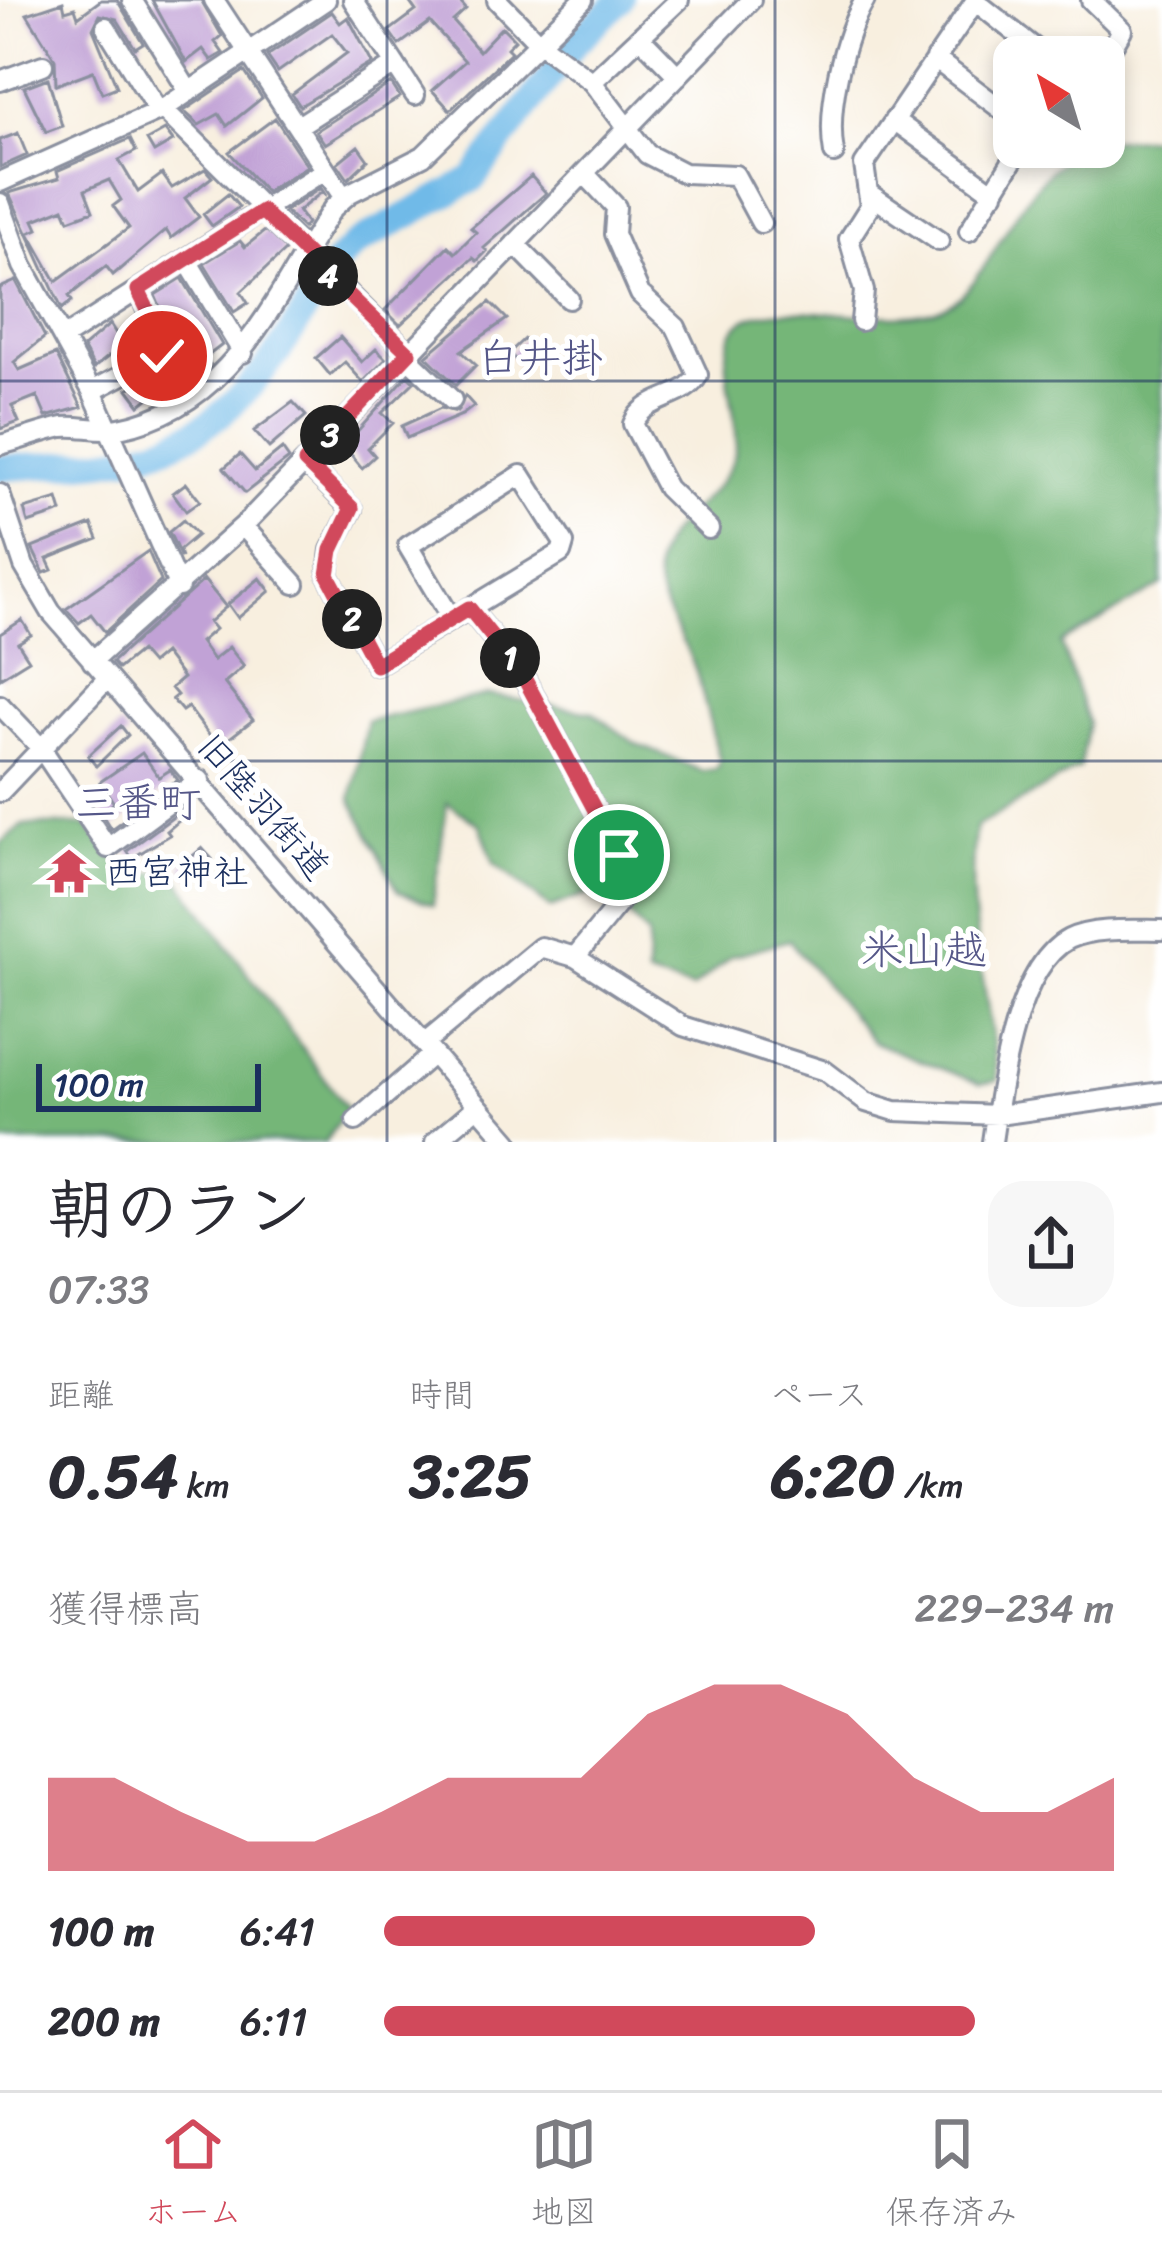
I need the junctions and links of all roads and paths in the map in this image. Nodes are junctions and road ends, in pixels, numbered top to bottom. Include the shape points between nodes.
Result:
1 (132, 0) edge
2 (214, 0) edge
3 (326, 0) edge
4 (352, 0) edge
5 (497, 0) edge
6 (583, 0) edge
7 (679, 0) edge
8 (865, 0) edge
9 (975, 0) edge
10 (1091, 0) edge
11 (739, 4) edge
12 (106, 27) dead end
13 (1020, 36) edge
14 (1121, 36) edge
15 (640, 37) junction
16 (544, 45) junction
17 (245, 52) junction
18 (935, 59) junction
19 (395, 64) junction
20 (43, 65) dead end
21 (678, 76) junction
22 (587, 79) junction
23 (0, 81) edge
24 (189, 92) junction
25 (416, 94) dead end
26 (993, 103) edge
27 (161, 110) junction
28 (894, 120) junction
29 (298, 126) junction
30 (625, 130) junction
31 (834, 152) dead end
32 (1009, 168) edge
33 (326, 170) junction
34 (584, 173) junction
35 (0, 182) edge
36 (994, 194) junction
37 (872, 195) junction
38 (344, 198) junction
39 (0, 203) edge
40 (262, 211) junction
41 (761, 223) dead end
42 (969, 231) dead end
43 (939, 241) dead end
44 (515, 244) junction
45 (186, 259) junction
46 (311, 261) junction
47 (138, 290) junction
48 (569, 298) dead end
49 (861, 320) dead end
50 (63, 338) junction
51 (243, 353) junction
52 (408, 355) junction
53 (92, 391) junction
54 (452, 400) dead end
55 (109, 435) junction
56 (0, 445) edge
57 (305, 462) junction
58 (0, 497) edge
59 (243, 526) junction
60 (709, 529) dead end
61 (8, 548) edge
62 (295, 584) dead end
63 (178, 587) junction
64 (460, 613) junction
65 (92, 661) junction
66 (108, 678) junction
67 (0, 705) edge
68 (41, 748) junction
69 (200, 781) junction
70 (0, 791) edge
71 (1162, 930) edge
72 (575, 957) junction
73 (429, 1049) junction
74 (1162, 1092) edge
75 (478, 1106) junction
76 (998, 1115) junction
77 (356, 1121) dead end
78 (435, 1142) edge
79 (509, 1142) edge
80 (992, 1142) edge

1 - 24 street
2 - 17 street
3 - 17 street
4 - 19 street
5 - 16 street
6 - 16 street
7 - 15 street
8 - 31 street via 848,32 828,123
9 - 13 street
9 - 18 street
10 - 14 street
11 - 21 street
12 - 27 street
15 - 21 street
15 - 22 street
16 - 22 street
16 - 38 street via 423,156
17 - 24 street
17 - 29 street
18 - 26 street
18 - 28 street
19 - 25 street
19 - 29 street
20 - 23 street
21 - 30 street
22 - 30 street
24 - 27 street
27 - 35 street
27 - 40 street
28 - 36 street
28 - 37 street via 863,170
29 - 33 street
30 - 34 street
30 - 41 street via 661,164 735,175
32 - 36 street
33 - 38 street
33 - 40 street
34 - 44 street
34 - 60 street via 616,207 614,234 640,294 676,328 698,375 640,410 633,424 668,488
36 - 42 street
37 - 43 street
37 - 49 street via 849,239 864,291
38 - 46 street
39 - 50 street
40 - 45 street
40 - 46 street
44 - 48 street
44 - 52 street
45 - 47 street
45 - 51 street
46 - 51 street
46 - 52 street
47 - 50 street
47 - 53 street via 166,352
50 - 53 street
51 - 55 street via 191,398
52 - 54 street
52 - 57 street
53 - 55 street
55 - 56 street via 70,426
55 - 63 street
57 - 59 street
57 - 64 street via 352,508 328,575 376,665
58 - 61 street, 旧陸羽街道
59 - 62 street
59 - 63 street
61 - 65 street, 旧陸羽街道
63 - 65 street
64 - 64 street via 565,547 521,475 408,546
64 - 72 street via 522,674 625,866 628,892
65 - 66 street, 旧陸羽街道
66 - 68 street
66 - 69 street, 旧陸羽街道
67 - 68 street
68 - 69 street via 108,848
68 - 70 street
69 - 73 street, 旧陸羽街道
71 - 76 street via 1071,938 1036,967
72 - 73 street via 541,946
72 - 76 street via 683,1026 825,1071 866,1102 896,1112
73 - 75 street, 旧陸羽街道
73 - 77 street
74 - 76 street
75 - 78 street
75 - 79 street, 旧陸羽街道
76 - 80 street

